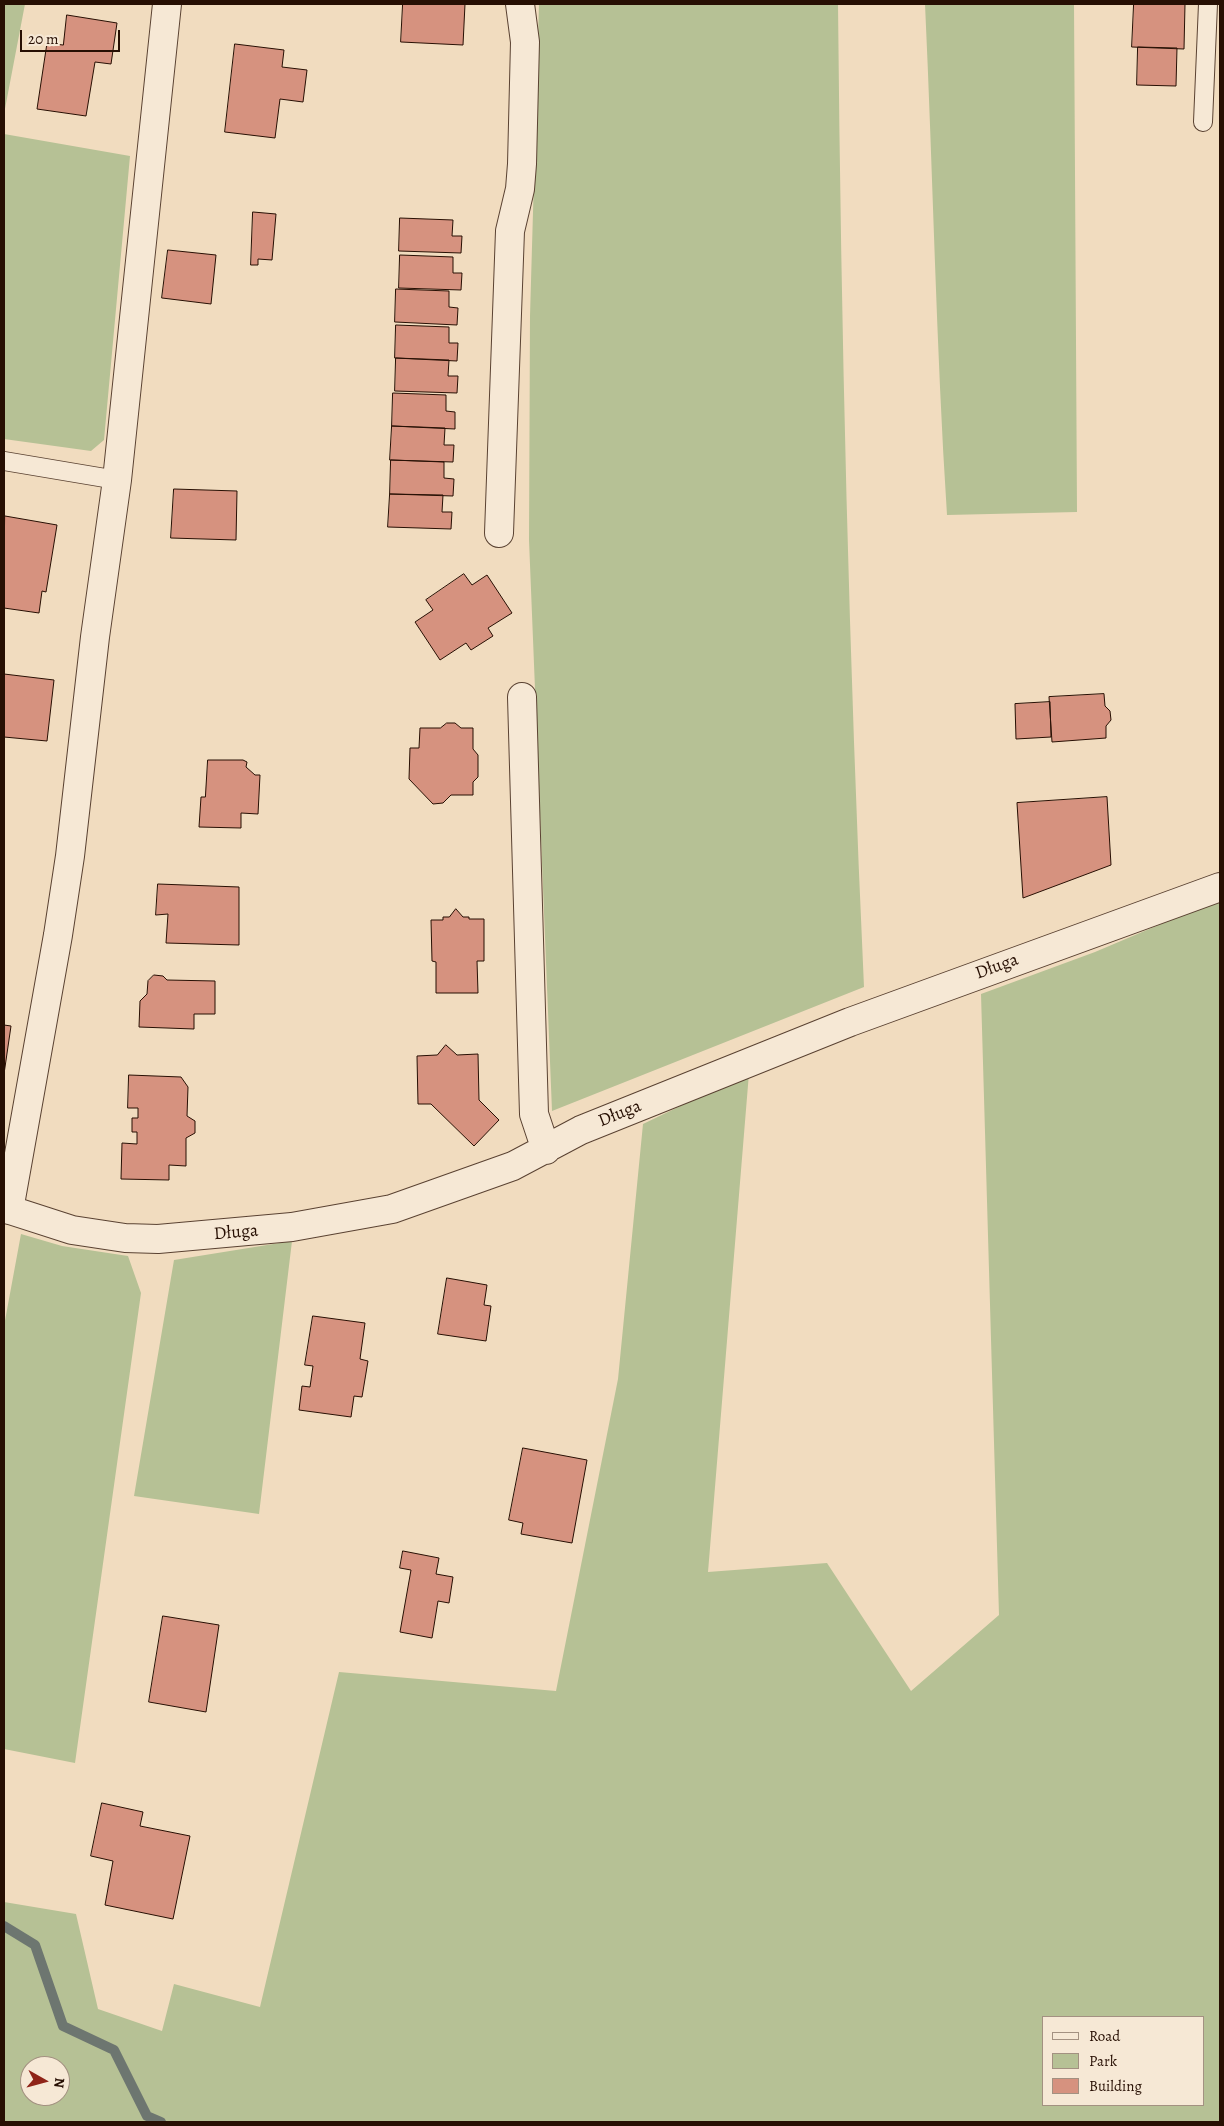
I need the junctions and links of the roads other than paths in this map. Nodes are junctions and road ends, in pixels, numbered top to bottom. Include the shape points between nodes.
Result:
1 (167, 4) edge
2 (520, 4) edge
3 (1208, 4) edge
4 (1203, 122) dead end
5 (4, 461) edge
6 (117, 480) junction
7 (498, 533) dead end
8 (522, 696) dead end
9 (1220, 887) edge
10 (546, 1150) junction
11 (6, 1209) edge

1 - 6 street
2 - 7 street via 525,42 522,164 510,231
3 - 4 lane
5 - 6 lane
6 - 11 street via 58,935
8 - 10 street via 534,1114
9 - 10 street, Długa via 850,1022 581,1130
10 - 11 street, Długa via 514,1166 392,1209 248,1232 158,1239 125,1238 72,1230

